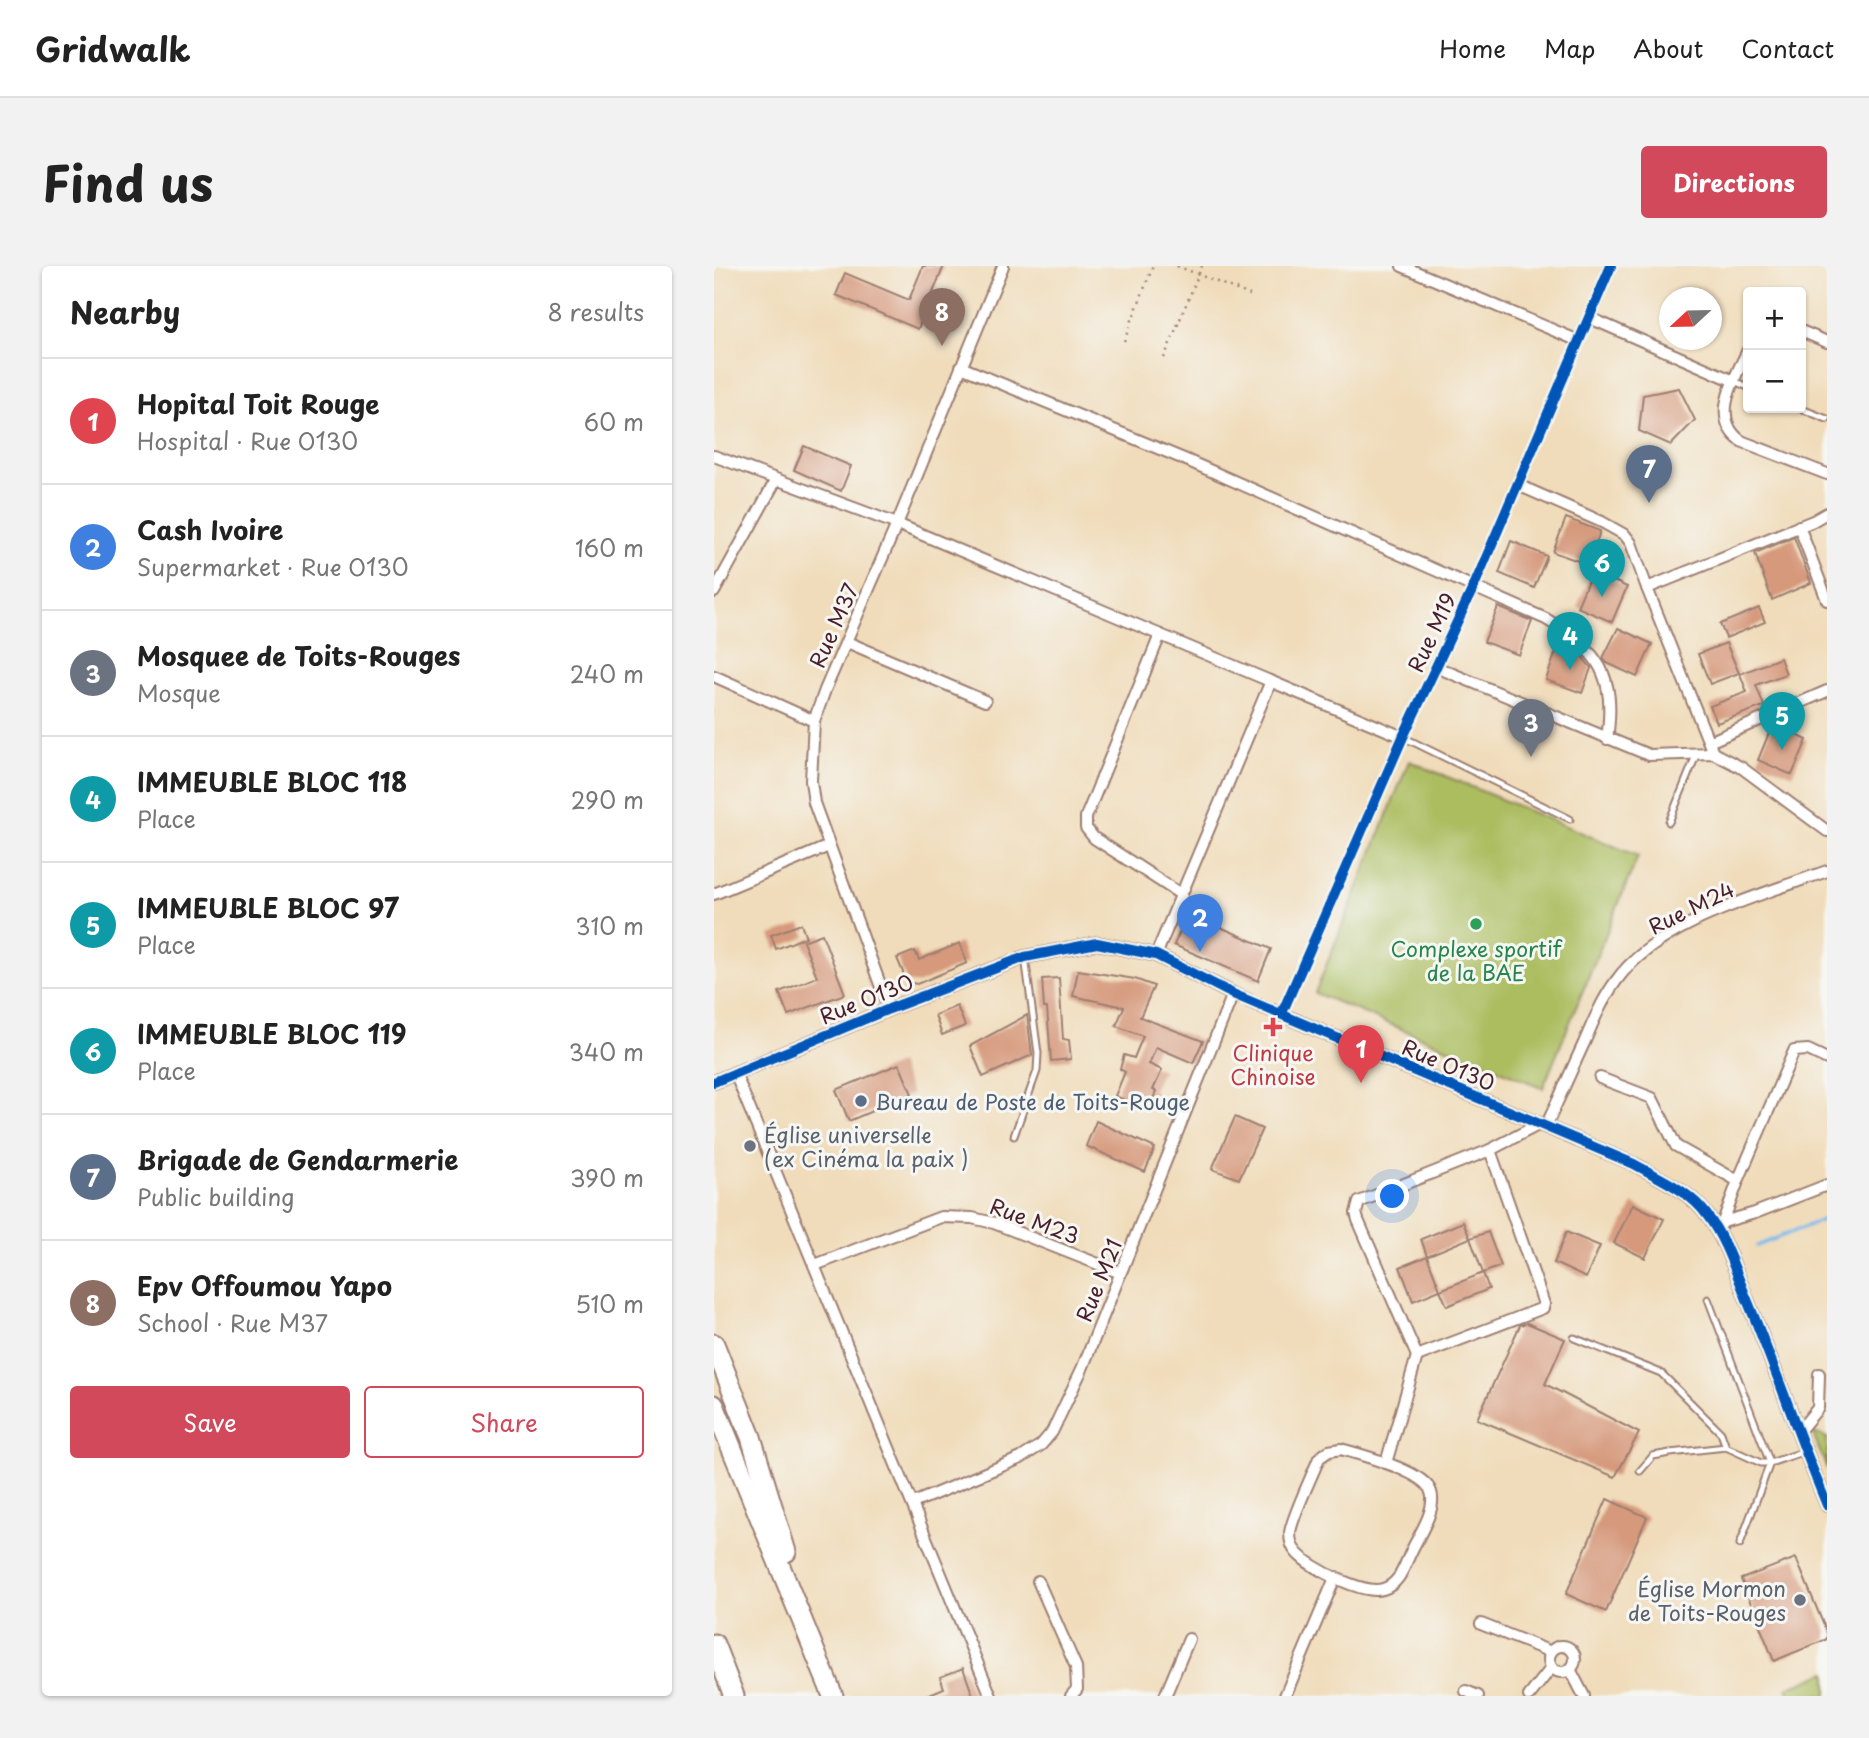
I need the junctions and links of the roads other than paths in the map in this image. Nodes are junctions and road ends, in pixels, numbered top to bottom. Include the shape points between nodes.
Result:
1 (1003, 266) edge
2 (1402, 266) edge
3 (1611, 266) edge
4 (1590, 318) junction
5 (1806, 333) edge
6 (1579, 341) junction
7 (1827, 342) edge
8 (1743, 362) edge
9 (961, 367) junction
10 (1734, 381) junction
11 (1743, 385) edge
12 (1806, 411) edge
13 (1827, 419) edge
14 (714, 456) edge
15 (1827, 474) edge
16 (776, 480) junction
17 (1518, 485) junction
18 (1827, 513) edge
19 (897, 524) junction
20 (1799, 526) junction
21 (1474, 586) junction
22 (1647, 588) junction
23 (714, 592) edge
24 (1827, 600) edge
25 (1160, 635) junction
26 (847, 642) junction
27 (1436, 667) junction
28 (714, 676) edge
29 (1271, 681) junction
30 (1827, 691) edge
31 (985, 701) dead end
32 (814, 721) junction
33 (1403, 737) junction
34 (1607, 739) junction
35 (1711, 748) junction
36 (1697, 753) junction
37 (1570, 819) dead end
38 (1669, 821) dead end
39 (1827, 831) edge
40 (829, 846) junction
41 (1827, 871) edge
42 (714, 894) edge
43 (1181, 895) junction
44 (1156, 955) junction
45 (1026, 957) junction
46 (1233, 994) junction
47 (889, 1009) junction
48 (1282, 1013) junction
49 (1827, 1059) edge
50 (735, 1073) junction
51 (1600, 1078) dead end
52 (714, 1082) edge
53 (1543, 1125) junction
54 (1014, 1136) dead end
55 (1490, 1150) junction
56 (1738, 1181) junction
57 (1827, 1185) edge
58 (1720, 1227) junction
59 (815, 1265) junction
60 (1121, 1273) junction
61 (1707, 1299) dead end
62 (1574, 1338) dead end
63 (714, 1345) edge
64 (1417, 1356) junction
65 (1819, 1374) dead end
66 (714, 1405) edge
67 (1798, 1430) junction
68 (1726, 1447) junction
69 (1806, 1451) junction
70 (1386, 1463) junction
71 (1770, 1463) junction
72 (1640, 1471) dead end
73 (913, 1503) junction
74 (1827, 1503) edge
75 (1740, 1544) dead end
76 (1335, 1578) junction
77 (1038, 1581) dead end
78 (1481, 1624) dead end
79 (1189, 1639) dead end
80 (811, 1641) junction
81 (714, 1644) edge
82 (1551, 1652) junction
83 (1552, 1667) junction
84 (1570, 1669) junction
85 (1466, 1691) dead end
86 (734, 1696) edge
87 (833, 1696) edge
88 (991, 1696) edge
89 (1071, 1696) edge
90 (1165, 1696) edge
91 (1285, 1696) edge
92 (1478, 1696) edge
93 (1529, 1696) edge
94 (1584, 1696) edge

1 - 9 street, Rue M37
2 - 6 street
3 - 4 street, Rue M19
4 - 6 street, Rue M19
4 - 10 street
5 - 7 street
6 - 17 street, Rue M19
8 - 10 street
9 - 19 street, Rue M37
9 - 21 street
10 - 11 lane
10 - 15 street via 1725,421 1736,437
12 - 13 lane
14 - 16 street
16 - 19 street
16 - 23 street
17 - 21 street, Rue M19
17 - 22 street via 1625,535
18 - 20 street
19 - 25 street
19 - 26 street, Rue M37
20 - 22 street
20 - 24 street
21 - 27 street, Rue M19
21 - 34 street via 1546,619 1595,658 1610,699
22 - 35 street
25 - 29 street
25 - 43 street via 1086,817 1086,828 1094,838
26 - 31 street
26 - 32 street, Rue M37
27 - 33 street, Rue M19
27 - 34 street
28 - 32 street
29 - 33 street
29 - 43 street
30 - 35 street
32 - 40 street, Rue M37 via 811,781
33 - 37 lane
33 - 48 street, Rue M19
34 - 36 street via 1649,755
35 - 36 street
35 - 39 street
36 - 38 lane
40 - 42 street
40 - 47 street, Rue M37
41 - 53 street, Rue M24 via 1703,918 1634,959 1600,1007
43 - 44 street
44 - 45 street, Rue O130 via 1097,943
44 - 46 street, Rue O130
45 - 47 street, Rue O130
45 - 54 lane via 1037,1071
46 - 48 street, Rue O130
46 - 60 street, Rue M21
47 - 50 street, Rue O130
48 - 53 street, Rue O130
49 - 56 street via 1808,1050 1794,1051
50 - 52 street, Rue O130
50 - 59 street
51 - 56 street via 1652,1098 1676,1146
53 - 55 street
53 - 58 street, Rue O130 via 1634,1164 1681,1191
55 - 64 street via 1543,1308
55 - 64 street via 1359,1202 1357,1220
56 - 58 street
57 - 58 street
58 - 67 street, Rue O130
59 - 60 street, Rue M23 via 942,1217 994,1223
59 - 73 street
60 - 73 street, Rue M21 via 1082,1369 1041,1446
61 - 71 lane
62 - 68 lane via 1661,1373 1721,1433
63 - 80 highway via 751,1437
64 - 70 street
65 - 67 street via 1818,1408
66 - 80 highway
67 - 69 street, Rue O130
68 - 71 lane
68 - 72 lane via 1653,1456
69 - 71 lane
69 - 74 street, Rue O130
70 - 76 street via 1424,1482 1431,1492 1431,1508 1397,1581 1372,1591
70 - 76 street via 1341,1449 1319,1458 1290,1531 1297,1554
71 - 75 lane
73 - 88 street
76 - 91 street
77 - 89 street via 1076,1667 1077,1689
78 - 82 street
79 - 90 street
80 - 87 highway
81 - 86 highway
82 - 83 street
82 - 84 street via 1564,1646 1572,1651 1575,1661
83 - 84 street
83 - 93 street
84 - 94 street
85 - 92 street

